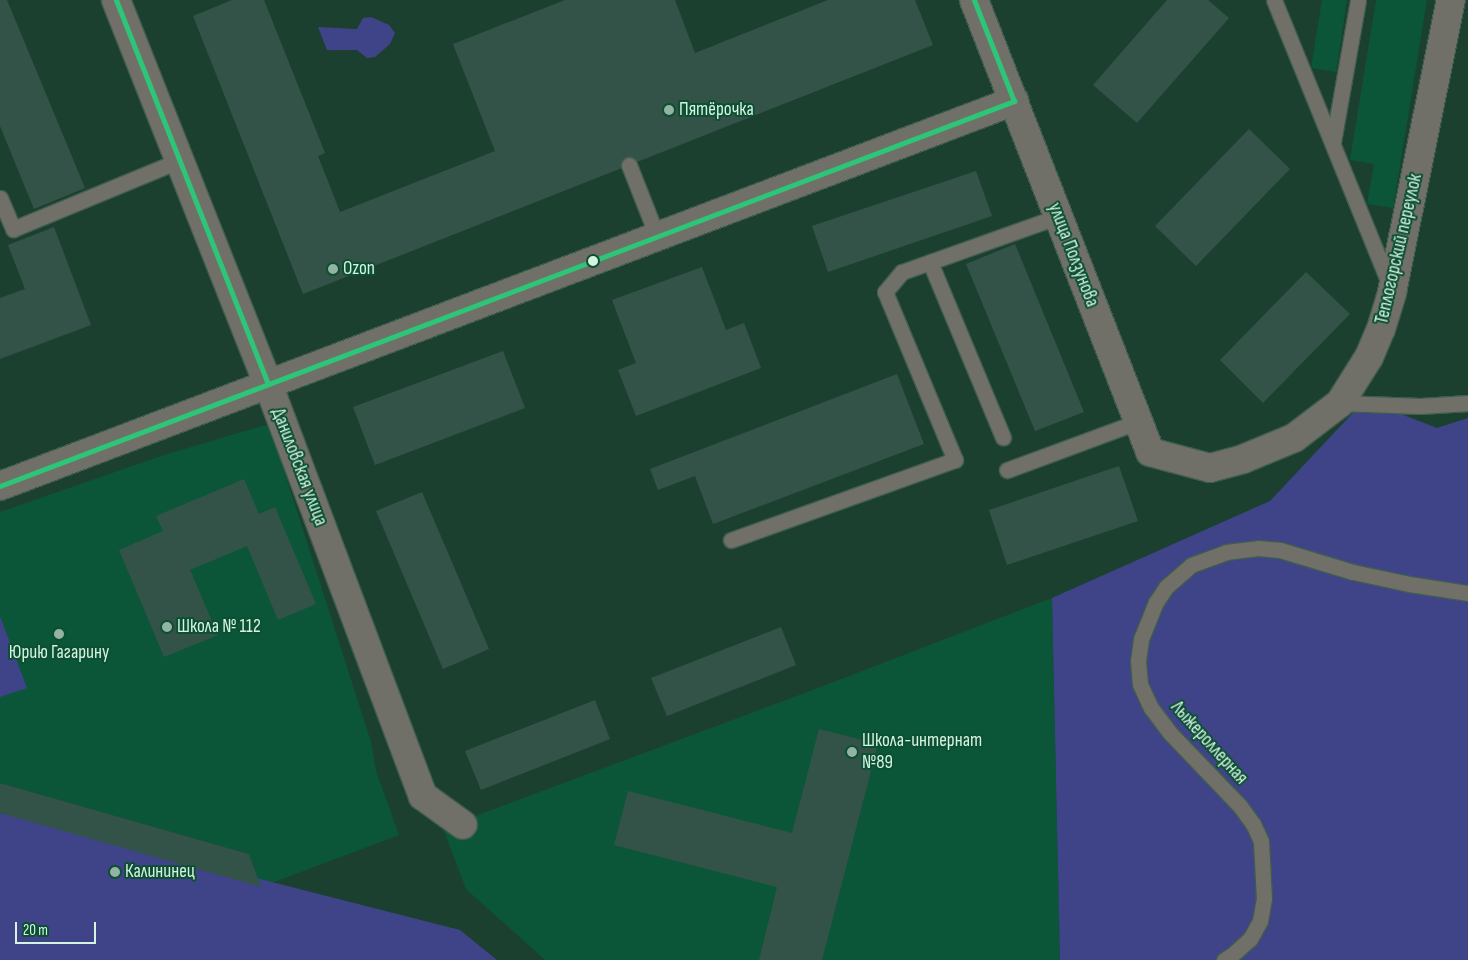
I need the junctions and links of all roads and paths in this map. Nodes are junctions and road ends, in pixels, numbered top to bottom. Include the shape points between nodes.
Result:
1 (116, 0) edge
2 (974, 0) edge
3 (1274, 0) edge
4 (1358, 0) edge
5 (1451, 0) edge
6 (1014, 101) junction
7 (1333, 142) junction
8 (180, 160) junction
9 (630, 165) dead end
10 (0, 198) edge
11 (1059, 216) junction
12 (657, 236) junction
13 (930, 262) junction
14 (1392, 292) junction
15 (268, 384) junction
16 (1340, 403) junction
17 (1468, 403) edge
18 (1138, 422) junction
19 (1002, 436) dead end
20 (1210, 468) joint
21 (1007, 470) dead end
22 (0, 486) edge
23 (731, 540) dead end
24 (1468, 593) edge
25 (463, 825) dead end
26 (1224, 960) edge

1 - 8 street, Даниловская улица
2 - 6 street, улица Ползунова
3 - 7 lane
4 - 7 lane
5 - 14 street, Теплогорский переулок
6 - 11 street, улица Ползунова
6 - 12 street
7 - 14 lane
8 - 10 lane via 13,229
8 - 15 street, Даниловская улица
9 - 12 lane
11 - 13 lane
11 - 18 street, улица Ползунова
12 - 15 street
13 - 19 lane
13 - 23 lane via 902,272 885,292 955,460
14 - 16 street, Теплогорский переулок via 1369,357
15 - 22 street
15 - 25 street, Даниловская улица via 423,796
16 - 17 lane via 1420,406
16 - 20 street, Теплогорский переулок via 1294,438 1243,459
18 - 20 street, улица Ползунова via 1150,452
18 - 21 lane
24 - 26 lane, Лыжероллерная via 1381,578 1280,550 1258,548 1226,552 1191,565 1166,587 1156,602 1141,639 1138,661 1140,684 1151,708 1170,733 1240,806 1261,841 1264,899 1260,921 1250,939

